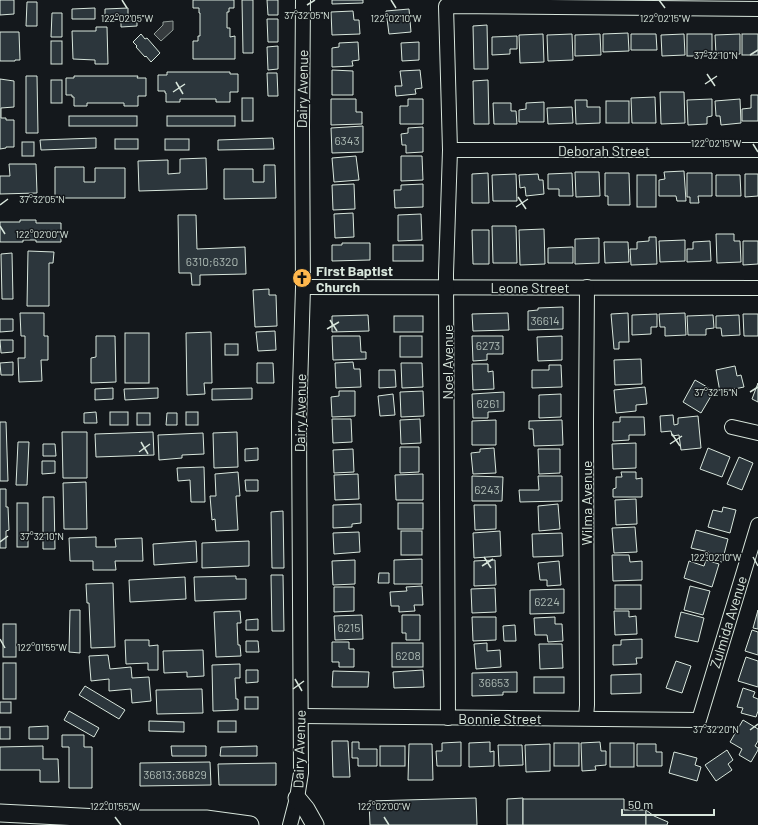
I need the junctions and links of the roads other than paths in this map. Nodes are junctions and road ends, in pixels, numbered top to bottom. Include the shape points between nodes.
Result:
1 (303, 0) edge
2 (726, 4) edge
3 (758, 9) edge
4 (450, 150) junction
5 (758, 150) edge
6 (302, 287) junction
7 (446, 287) junction
8 (587, 287) junction
9 (758, 288) edge
10 (732, 427) dead end
11 (758, 433) edge
12 (758, 525) edge
13 (301, 716) junction
14 (448, 718) junction
15 (586, 718) junction
16 (699, 720) joint
17 (297, 798) junction
18 (0, 813) edge
19 (119, 822) edge
20 (250, 825) edge
21 (290, 825) edge
22 (315, 825) edge

1 - 6 street, Dairy Avenue
2 - 3 street
2 - 4 street, Noel Avenue via 446,6
4 - 5 street, Deborah Street
4 - 7 street, Noel Avenue
6 - 7 street, Leone Street
6 - 13 street, Dairy Avenue via 299,422
7 - 8 street, Leone Street
7 - 14 street, Noel Avenue
8 - 9 street, Leone Street
8 - 15 street, Wilma Avenue
10 - 11 street
12 - 16 street, Zulmida Avenue
13 - 14 street, Bonnie Street
13 - 17 street, Dairy Avenue
14 - 15 street, Bonnie Street
15 - 16 street, Bonnie Street
17 - 21 street, Dairy Avenue
17 - 22 main road
18 - 19 main road
19 - 20 main road via 206,819

